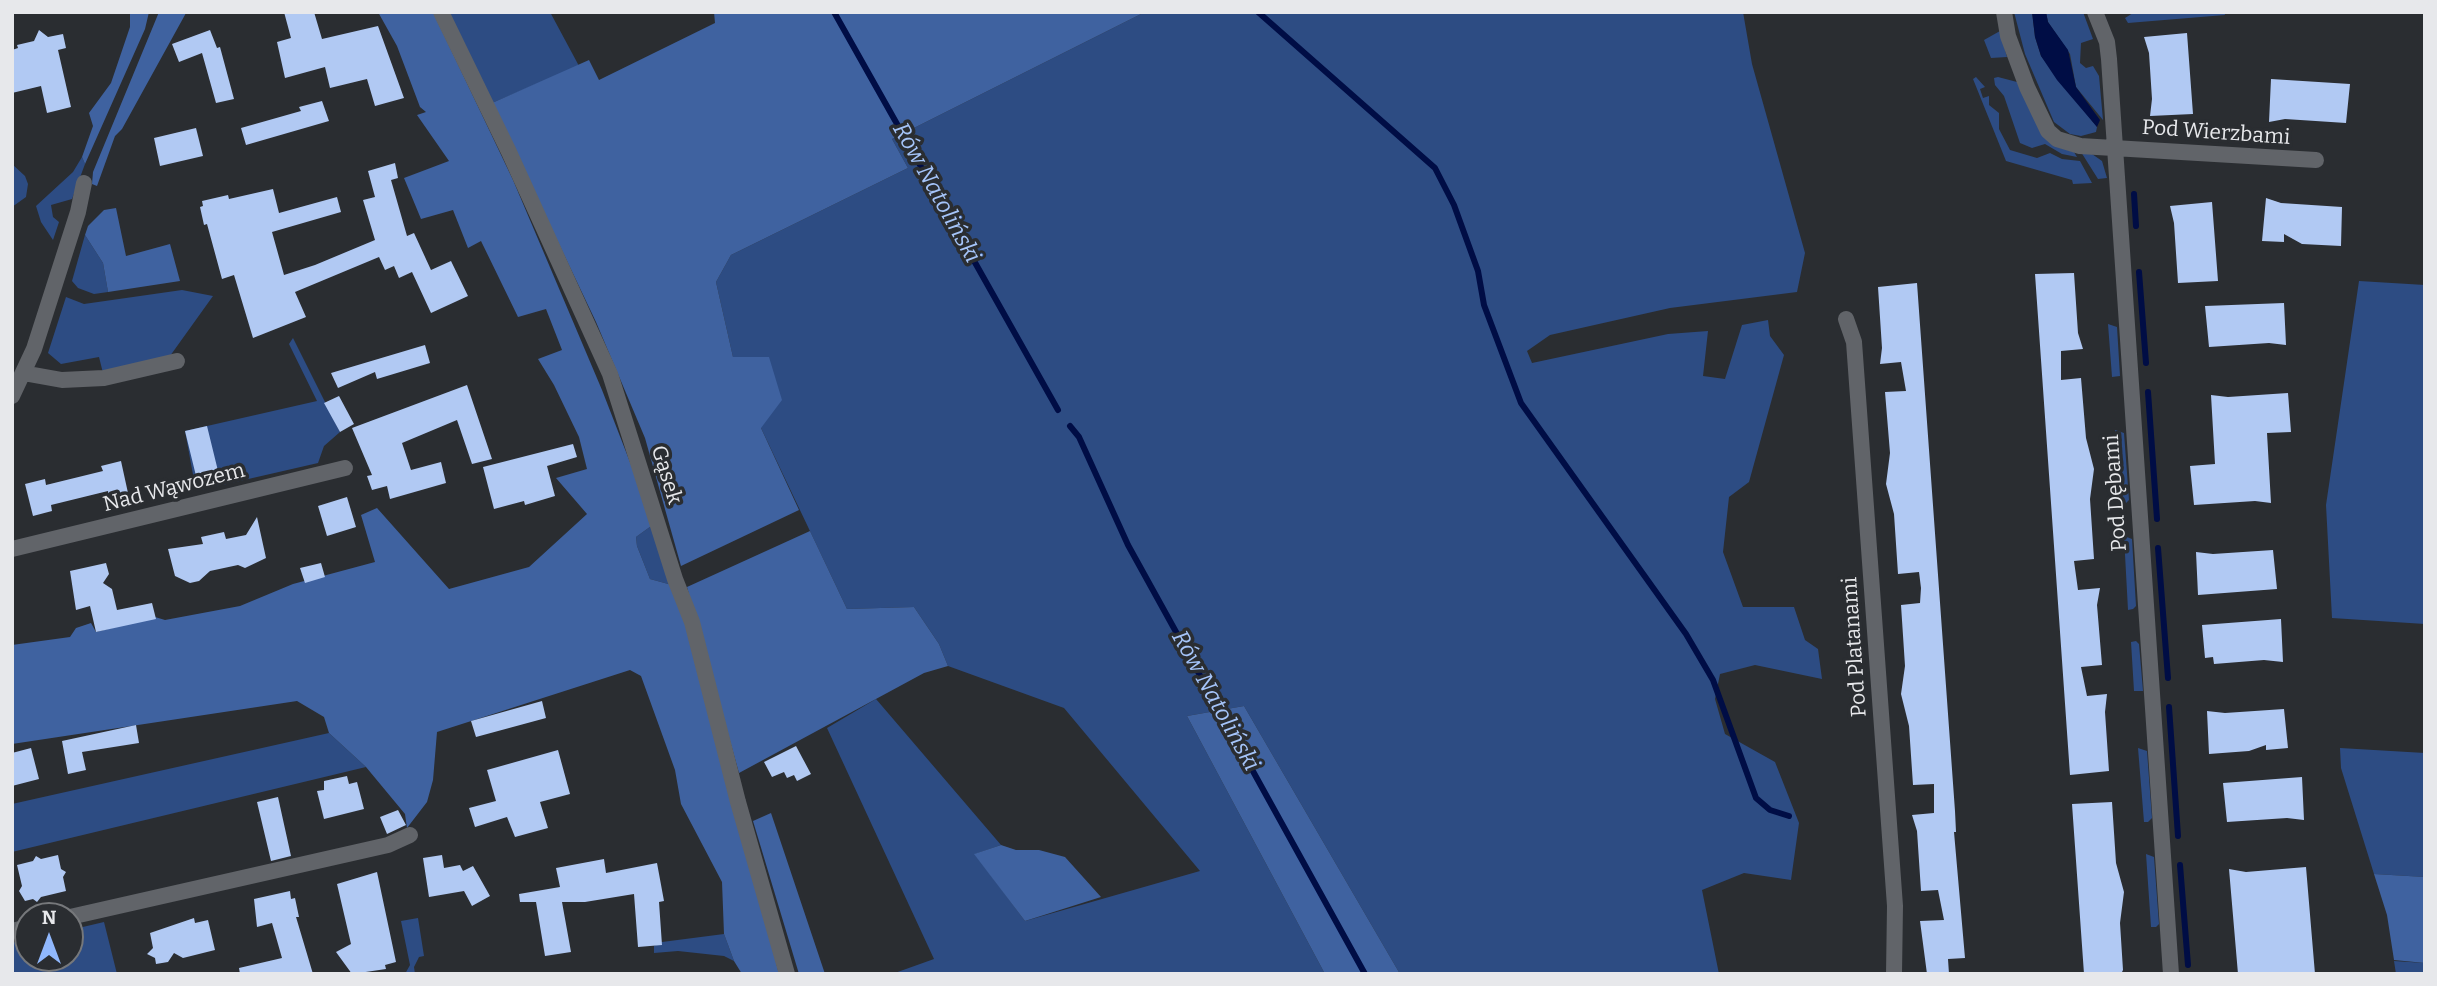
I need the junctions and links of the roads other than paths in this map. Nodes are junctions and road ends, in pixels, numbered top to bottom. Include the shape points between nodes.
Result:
1 (441, 12) edge
2 (2004, 12) edge
3 (2095, 12) edge
4 (2113, 148) junction
5 (2316, 160) dead end
6 (84, 183) dead end
7 (1846, 319) dead end
8 (177, 361) dead end
9 (23, 373) junction
10 (12, 396) edge
11 (345, 468) dead end
12 (12, 549) edge
13 (410, 835) dead end
14 (84, 914) edge
15 (787, 974) edge
16 (1894, 974) edge
17 (2171, 974) edge

1 - 15 street, Gąsek via 610,374 692,622
2 - 4 street, Pod Wierzbami via 2019,66 2048,131 2068,143
3 - 4 street, Pod Dębami via 2107,42
4 - 5 street, Pod Wierzbami
4 - 17 street, Pod Dębami
6 - 9 street
7 - 16 street, Pod Platanami via 1856,369 1895,906
8 - 9 street via 104,378 62,380
9 - 10 street
11 - 12 street, Nad Wąwozem
13 - 14 street via 388,845

